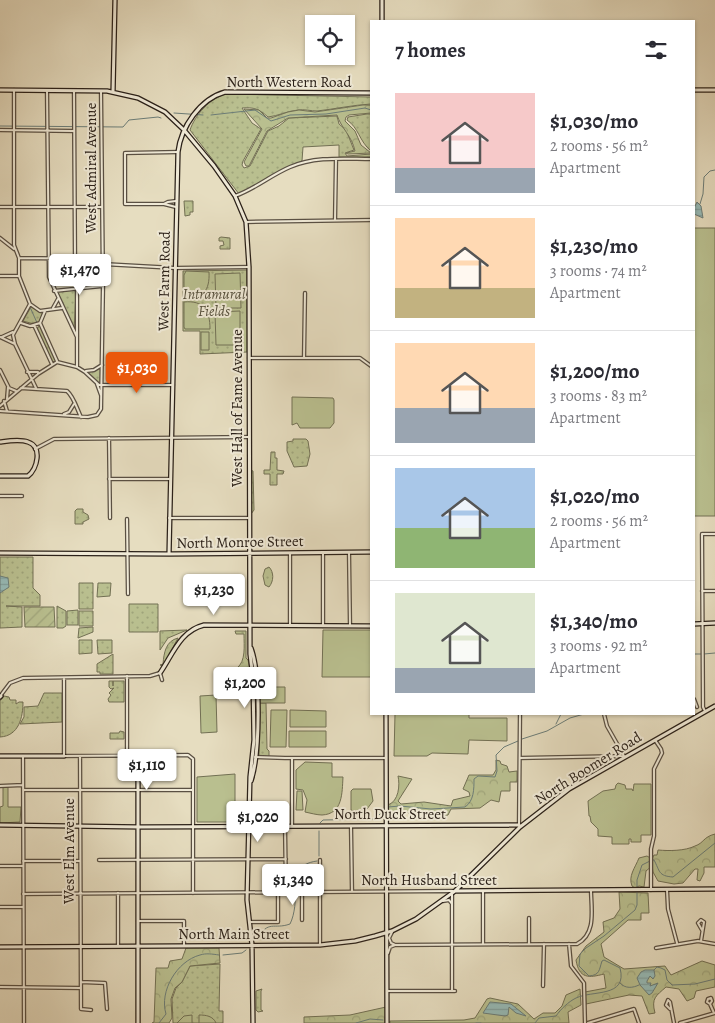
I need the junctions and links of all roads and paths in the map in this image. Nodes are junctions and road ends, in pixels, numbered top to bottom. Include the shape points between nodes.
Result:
1 (114, 0) edge
2 (382, 0) edge
3 (382, 20) edge
4 (0, 90) edge
5 (14, 90) junction
6 (47, 90) junction
7 (74, 90) junction
8 (101, 90) junction
9 (695, 90) edge
10 (715, 90) edge
11 (114, 92) junction
12 (370, 93) edge
13 (14, 128) junction
14 (47, 128) junction
15 (74, 128) junction
16 (0, 130) edge
17 (184, 130) junction
18 (192, 139) junction
19 (180, 141) junction
20 (178, 152) junction
21 (336, 159) junction
22 (370, 159) edge
23 (235, 196) junction
24 (177, 201) junction
25 (164, 204) junction
26 (0, 207) edge
27 (15, 207) junction
28 (48, 207) junction
29 (75, 207) junction
30 (102, 207) junction
31 (177, 207) junction
32 (335, 220) junction
33 (370, 220) edge
34 (246, 222) junction
35 (0, 238) edge
36 (15, 250) junction
37 (18, 258) junction
38 (48, 258) junction
39 (75, 258) junction
40 (103, 259) junction
41 (103, 264) junction
42 (249, 267) junction
43 (175, 268) junction
44 (0, 276) edge
45 (19, 276) junction
46 (103, 286) junction
47 (77, 288) junction
48 (54, 291) junction
49 (305, 293) dead end
50 (58, 299) junction
51 (30, 304) junction
52 (53, 308) junction
53 (62, 308) junction
54 (45, 311) junction
55 (19, 323) junction
56 (40, 323) junction
57 (34, 325) junction
58 (15, 331) junction
59 (1, 337) edge
60 (77, 337) junction
61 (15, 344) junction
62 (249, 358) junction
63 (304, 358) junction
64 (58, 362) junction
65 (52, 365) junction
66 (102, 365) junction
67 (370, 365) edge
68 (77, 367) junction
69 (0, 370) edge
70 (27, 372) junction
71 (85, 372) junction
72 (38, 374) junction
73 (31, 380) junction
74 (97, 384) junction
75 (102, 385) junction
76 (173, 385) junction
77 (8, 387) junction
78 (20, 388) junction
79 (36, 388) junction
80 (17, 391) junction
81 (102, 398) junction
82 (6, 400) junction
83 (74, 404) junction
84 (0, 406) edge
85 (0, 411) edge
86 (8, 411) junction
87 (63, 415) junction
88 (81, 417) junction
89 (109, 438) junction
90 (171, 438) junction
91 (249, 438) junction
92 (0, 442) edge
93 (35, 449) junction
94 (0, 476) edge
95 (109, 479) junction
96 (170, 479) junction
97 (0, 496) edge
98 (22, 496) dead end
99 (110, 518) dead end
100 (169, 518) junction
101 (248, 518) junction
102 (127, 519) dead end
103 (715, 534) edge
104 (370, 552) edge
105 (290, 553) junction
106 (323, 553) junction
107 (349, 553) junction
108 (0, 554) edge
109 (128, 554) junction
110 (168, 554) junction
111 (248, 554) junction
112 (702, 591) junction
113 (715, 591) edge
114 (128, 594) dead end
115 (715, 623) edge
116 (695, 624) edge
117 (702, 624) junction
118 (249, 626) junction
119 (290, 626) junction
120 (323, 626) junction
121 (350, 626) junction
122 (370, 626) edge
123 (160, 673) junction
124 (127, 676) junction
125 (64, 678) junction
126 (162, 680) dead end
127 (0, 696) edge
128 (695, 702) edge
129 (715, 706) edge
130 (697, 707) dead end
131 (705, 711) junction
132 (386, 715) edge
133 (520, 715) edge
134 (604, 715) edge
135 (655, 740) junction
136 (0, 756) edge
137 (23, 756) junction
138 (64, 756) junction
139 (80, 756) junction
140 (127, 756) junction
141 (138, 756) junction
142 (624, 756) junction
143 (255, 757) junction
144 (292, 758) junction
145 (386, 758) junction
146 (520, 758) junction
147 (23, 785) junction
148 (0, 786) edge
149 (23, 790) junction
150 (80, 790) junction
151 (138, 790) junction
152 (193, 790) junction
153 (0, 825) edge
154 (23, 825) junction
155 (80, 825) junction
156 (138, 826) junction
157 (193, 826) junction
158 (250, 826) junction
159 (285, 826) junction
160 (292, 826) junction
161 (351, 826) junction
162 (386, 826) junction
163 (520, 826) junction
164 (100, 860) dead end
165 (193, 860) junction
166 (248, 860) junction
167 (286, 860) junction
168 (320, 860) dead end
169 (23, 861) junction
170 (80, 861) junction
171 (138, 861) junction
172 (0, 866) edge
173 (23, 866) junction
174 (464, 883) junction
175 (715, 889) edge
176 (591, 890) junction
177 (650, 890) junction
178 (667, 890) junction
179 (466, 891) junction
180 (483, 891) junction
181 (278, 892) junction
182 (286, 892) junction
183 (302, 892) junction
184 (320, 892) junction
185 (352, 892) junction
186 (387, 892) junction
187 (454, 892) junction
188 (80, 893) junction
189 (118, 893) junction
190 (138, 893) junction
191 (193, 893) junction
192 (247, 893) junction
193 (23, 894) junction
194 (443, 901) junction
195 (452, 904) junction
196 (0, 907) edge
197 (23, 907) junction
198 (529, 918) dead end
199 (302, 920) dead end
200 (138, 921) junction
201 (250, 922) junction
202 (702, 930) dead end
203 (392, 931) junction
204 (386, 933) junction
205 (701, 941) junction
206 (252, 944) junction
207 (483, 944) junction
208 (529, 944) junction
209 (544, 944) junction
210 (569, 944) junction
211 (678, 944) junction
212 (715, 944) edge
213 (184, 945) junction
214 (320, 945) junction
215 (395, 945) junction
216 (452, 945) junction
217 (118, 946) junction
218 (138, 946) junction
219 (0, 947) edge
220 (23, 947) junction
221 (80, 947) junction
222 (656, 948) dead end
223 (388, 953) junction
224 (387, 966) junction
225 (81, 982) junction
226 (544, 986) dead end
227 (24, 987) junction
228 (0, 988) edge
229 (81, 988) junction
230 (452, 990) junction
231 (387, 991) junction
232 (455, 991) dead end
233 (710, 1004) dead end
234 (107, 1009) dead end
235 (670, 1009) dead end
236 (91, 1010) dead end
237 (714, 1013) edge
238 (24, 1023) edge
239 (138, 1023) edge
240 (253, 1023) edge
241 (388, 1023) edge
242 (586, 1023) edge
243 (639, 1023) edge
244 (674, 1023) edge
245 (680, 1023) edge

1 - 11 main road
2 - 3 main road
4 - 5 main road
5 - 6 main road
5 - 13 street
6 - 7 main road
6 - 14 street
7 - 8 main road
7 - 15 street
8 - 11 main road
8 - 30 street, West Admiral Avenue
9 - 10 main road
11 - 17 main road via 138,98 158,108
12 - 17 main road, North Western Road via 225,92 209,99
13 - 14 street
13 - 16 street
13 - 27 street
14 - 15 street
14 - 28 street
15 - 29 street
17 - 18 main road, West Hall of Fame Avenue
17 - 19 main road, West Farm Road
18 - 19 main road
18 - 23 main road, West Hall of Fame Avenue
19 - 20 main road, West Farm Road
20 - 24 main road, West Farm Road
20 - 25 street via 125,152 125,204
21 - 22 street
21 - 23 street via 295,165
21 - 32 street
23 - 34 main road, West Hall of Fame Avenue
24 - 25 street
24 - 31 main road, West Farm Road
25 - 31 street
26 - 27 street
27 - 28 street
27 - 36 street
28 - 29 street
28 - 38 street
29 - 30 street
29 - 39 street
30 - 40 street, West Admiral Avenue
31 - 43 main road, West Farm Road
32 - 33 street
32 - 34 street
34 - 42 main road, West Hall of Fame Avenue
35 - 36 street
36 - 37 street
37 - 38 street
37 - 45 street
38 - 39 street
38 - 48 street via 48,277
39 - 40 street
40 - 41 street, West Admiral Avenue
41 - 43 street
41 - 46 street, West Admiral Avenue
42 - 43 street
42 - 62 main road, West Hall of Fame Avenue
43 - 76 main road, West Farm Road
44 - 45 street
45 - 51 street
46 - 47 street
46 - 66 street, West Admiral Avenue
47 - 48 street
47 - 60 street
48 - 50 street
49 - 63 street
50 - 52 street
50 - 53 street
51 - 54 street
51 - 55 street
52 - 53 street
52 - 54 street
53 - 60 street
54 - 56 street
55 - 57 street
55 - 58 street
56 - 57 street
56 - 64 street
57 - 65 street
58 - 59 street
58 - 61 street
59 - 61 street
60 - 68 street
61 - 70 street
62 - 63 street
62 - 91 main road, West Hall of Fame Avenue
63 - 67 street via 360,358
64 - 65 street
64 - 68 street
65 - 72 street
66 - 71 street
66 - 75 street, West Admiral Avenue
68 - 71 street
69 - 77 street
70 - 72 street
70 - 73 street
71 - 74 street
72 - 73 street
73 - 78 street
73 - 79 street
74 - 75 street
74 - 81 street
75 - 76 street
75 - 81 street, West Admiral Avenue
76 - 90 main road, West Farm Road
77 - 80 street
77 - 82 street
78 - 79 street
78 - 80 street
79 - 83 street via 67,391
80 - 82 street
81 - 88 street via 97,416
82 - 84 street
82 - 86 street
83 - 87 street via 70,412
83 - 88 street
85 - 86 street
86 - 87 street
87 - 88 street
89 - 90 street
89 - 93 street via 54,439
89 - 95 street
90 - 91 street
90 - 96 main road, West Farm Road
91 - 101 main road, West Hall of Fame Avenue
92 - 93 main road via 27,441
93 - 94 main road via 36,465 28,476
95 - 96 street
95 - 99 street
96 - 100 main road, West Farm Road
97 - 98 street
100 - 101 street
100 - 110 main road, West Farm Road
101 - 111 main road, West Hall of Fame Avenue
102 - 109 street
103 - 112 street via 702,534
104 - 107 main road, North Monroe Street
105 - 106 main road, North Monroe Street
105 - 111 main road, North Monroe Street
105 - 119 street
106 - 107 main road, North Monroe Street
106 - 120 street
107 - 121 street
108 - 109 main road, North Monroe Street
109 - 110 main road, North Monroe Street
109 - 114 street
110 - 111 main road, North Monroe Street
111 - 118 main road, West Hall of Fame Avenue
112 - 113 street
112 - 117 street
115 - 117 main road
116 - 117 main road
117 - 131 street
118 - 119 main road
118 - 123 main road via 197,627 181,638
118 - 143 main road, West Hall of Fame Avenue
119 - 120 main road
120 - 121 main road
121 - 122 main road
123 - 124 street
123 - 126 street
124 - 125 street
124 - 140 street
125 - 127 street via 19,678 10,683
125 - 138 street
128 - 130 street
129 - 131 main road, North Boomer Road
131 - 135 main road, North Boomer Road
132 - 145 main road
133 - 146 street
134 - 142 street
135 - 142 main road, North Boomer Road
135 - 177 street via 662,753 654,769
136 - 137 main road
137 - 138 main road
137 - 147 street
138 - 139 street
139 - 140 street
139 - 150 street, West Elm Avenue
140 - 141 street
141 - 151 main road
141 - 152 street via 188,755 193,759
142 - 146 street
142 - 163 main road, North Boomer Road via 569,789
143 - 144 street
143 - 158 main road, West Hall of Fame Avenue via 250,784
144 - 145 street
144 - 160 street
145 - 162 main road
146 - 163 street
147 - 148 street
147 - 149 street
149 - 150 street
149 - 154 street
150 - 151 street
150 - 155 street, West Elm Avenue
151 - 152 street
151 - 156 main road
152 - 157 street
153 - 154 main road, North Duck Street
154 - 155 main road, North Duck Street
154 - 169 street
155 - 156 main road, North Duck Street
155 - 170 street, West Elm Avenue
156 - 157 main road, North Duck Street
156 - 171 main road
157 - 158 main road, North Duck Street
157 - 165 street
158 - 159 main road, North Duck Street
158 - 166 main road, West Hall of Fame Avenue
159 - 160 main road, North Duck Street
159 - 167 street
160 - 161 main road, North Duck Street
161 - 162 main road, North Duck Street
161 - 185 street
162 - 163 main road, North Duck Street
162 - 186 main road
163 - 174 main road, North Boomer Road
164 - 171 street
165 - 166 street
165 - 171 street
165 - 191 street
166 - 167 street
166 - 192 main road, West Hall of Fame Avenue
167 - 182 street
168 - 184 street
169 - 170 street
169 - 173 street
170 - 188 street, West Elm Avenue
171 - 190 main road
172 - 173 street
173 - 193 street
174 - 179 main road
174 - 187 main road, North Boomer Road
175 - 178 main road, North Husband Street
176 - 177 main road, North Husband Street
176 - 180 main road, North Husband Street
176 - 210 street via 590,931 582,941
177 - 178 main road, North Husband Street
178 - 211 street via 670,921
179 - 180 main road, North Husband Street
179 - 187 main road, North Husband Street
180 - 207 street
181 - 182 street, North Husband Street
181 - 192 street, North Husband Street
181 - 201 street via 278,922
182 - 183 street, North Husband Street
183 - 184 street, North Husband Street
183 - 199 street
184 - 185 street, North Husband Street
184 - 214 street
185 - 186 street, North Husband Street
186 - 187 street, North Husband Street
186 - 204 main road
187 - 194 main road, North Boomer Road
187 - 195 street
188 - 189 street, North Husband Street
188 - 193 street, North Husband Street
188 - 221 street, West Elm Avenue
189 - 190 street, North Husband Street
189 - 217 street
190 - 191 street, North Husband Street
190 - 200 main road
191 - 192 street, North Husband Street
192 - 201 main road, West Hall of Fame Avenue
193 - 197 street
194 - 195 street via 449,900
194 - 203 main road, North Boomer Road
195 - 216 street
196 - 197 street
197 - 220 street
198 - 208 street
200 - 213 street via 184,921
200 - 218 main road
201 - 206 main road, West Hall of Fame Avenue
202 - 205 street
203 - 204 main road, North Boomer Road
203 - 215 street via 389,938
204 - 214 main road, North Main Street via 356,941
204 - 223 main road
204 - 224 main road
205 - 211 street
205 - 212 street
206 - 213 main road, North Main Street
206 - 214 main road, North Main Street
206 - 240 main road, West Hall of Fame Avenue
207 - 208 street
207 - 216 street
208 - 209 street
209 - 210 street
209 - 226 street
210 - 242 street via 571,966 584,983
211 - 222 street
213 - 218 main road, North Main Street
215 - 216 street
215 - 223 street
216 - 230 street
217 - 218 main road, North Main Street
217 - 221 main road, North Main Street
218 - 239 main road
219 - 220 main road, North Main Street
220 - 221 main road, North Main Street
220 - 227 street
221 - 225 street, West Elm Avenue
223 - 224 main road
224 - 231 main road
225 - 229 street, West Elm Avenue
225 - 234 street via 105,983
227 - 228 street
227 - 229 street
227 - 238 street
229 - 236 street, West Elm Avenue via 81,1009
230 - 231 street
230 - 232 street
231 - 241 main road
233 - 237 street
235 - 244 street
237 - 245 street
242 - 243 street via 634,1010

